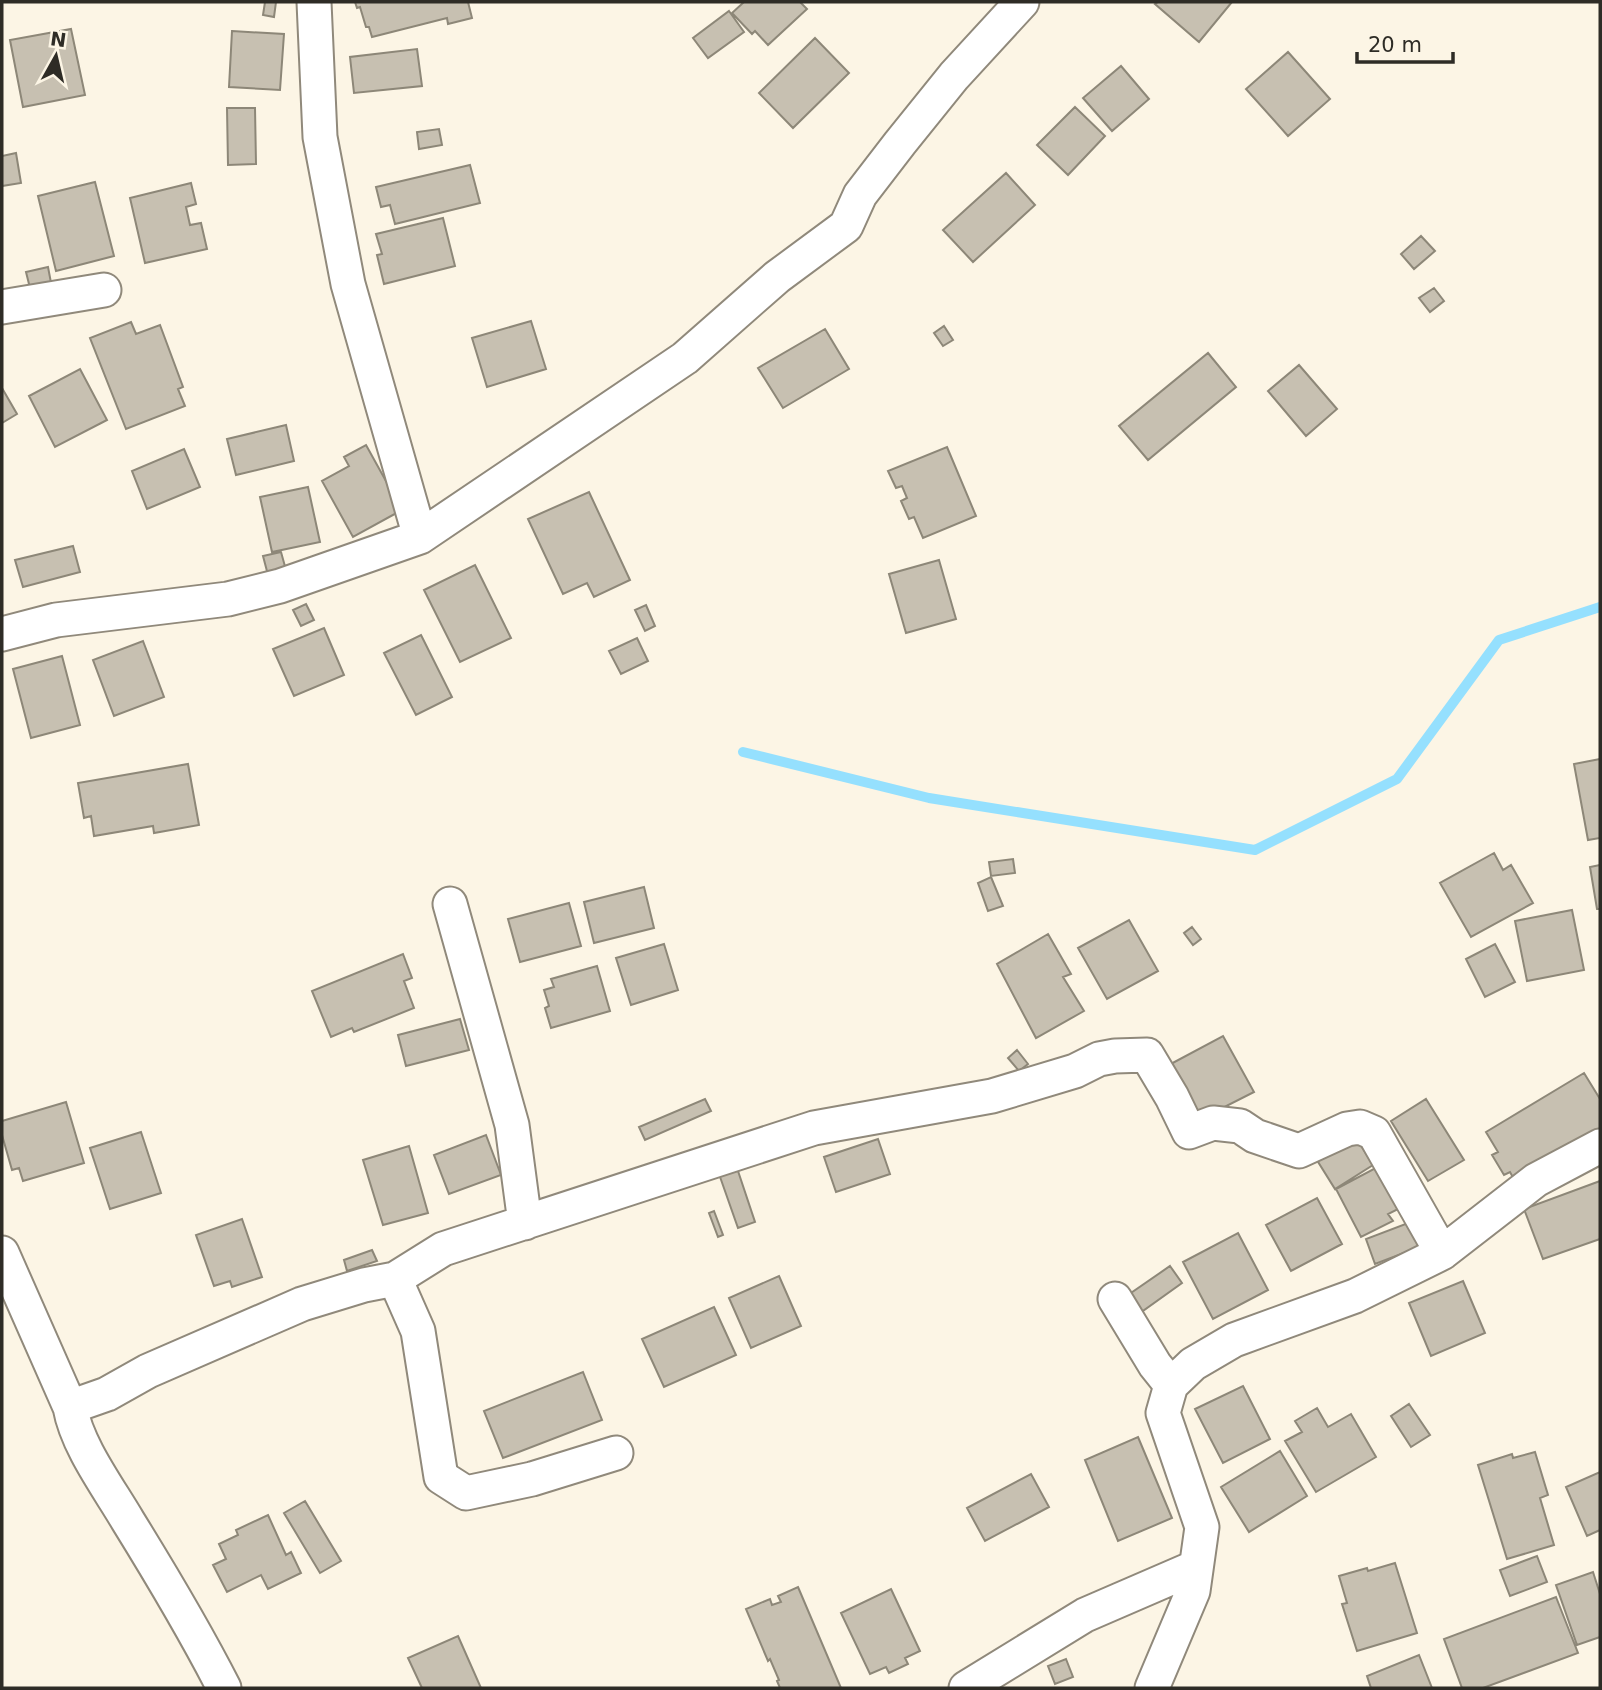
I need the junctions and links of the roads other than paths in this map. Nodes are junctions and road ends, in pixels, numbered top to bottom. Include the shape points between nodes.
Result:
1 (314, 2) edge
2 (1022, 2) edge
3 (104, 290) dead end
4 (2, 307) edge
5 (420, 537) junction
6 (2, 634) edge
7 (450, 904) dead end
8 (1600, 1146) edge
9 (525, 1223) junction
10 (1442, 1252) junction
11 (2, 1253) edge
12 (395, 1279) junction
13 (1115, 1299) dead end
14 (1171, 1385) junction
15 (70, 1407) junction
16 (616, 1453) dead end
17 (1196, 1567) junction
18 (224, 1688) edge
19 (966, 1688) edge
20 (1152, 1688) edge

1 - 5 street via 320,137 348,284
2 - 5 street via 900,143 860,195 845,226 776,277 685,358
3 - 4 street
5 - 6 street via 305,578 228,599 56,620
7 - 9 street via 512,1125
8 - 10 street via 1536,1180
9 - 10 street via 814,1128 992,1096 1099,1059 1147,1055 1189,1132 1213,1123 1240,1126 1299,1151 1347,1129 1360,1127 1374,1133
9 - 12 street via 443,1249
10 - 14 street via 1355,1296 1234,1340 1193,1364
11 - 15 street
12 - 15 street via 302,1304
12 - 16 street via 418,1331 441,1477 466,1493
13 - 14 street
14 - 17 street via 1163,1413 1202,1527
15 - 18 street via 95,1465
17 - 19 street via 1085,1615
17 - 20 street via 1193,1591

